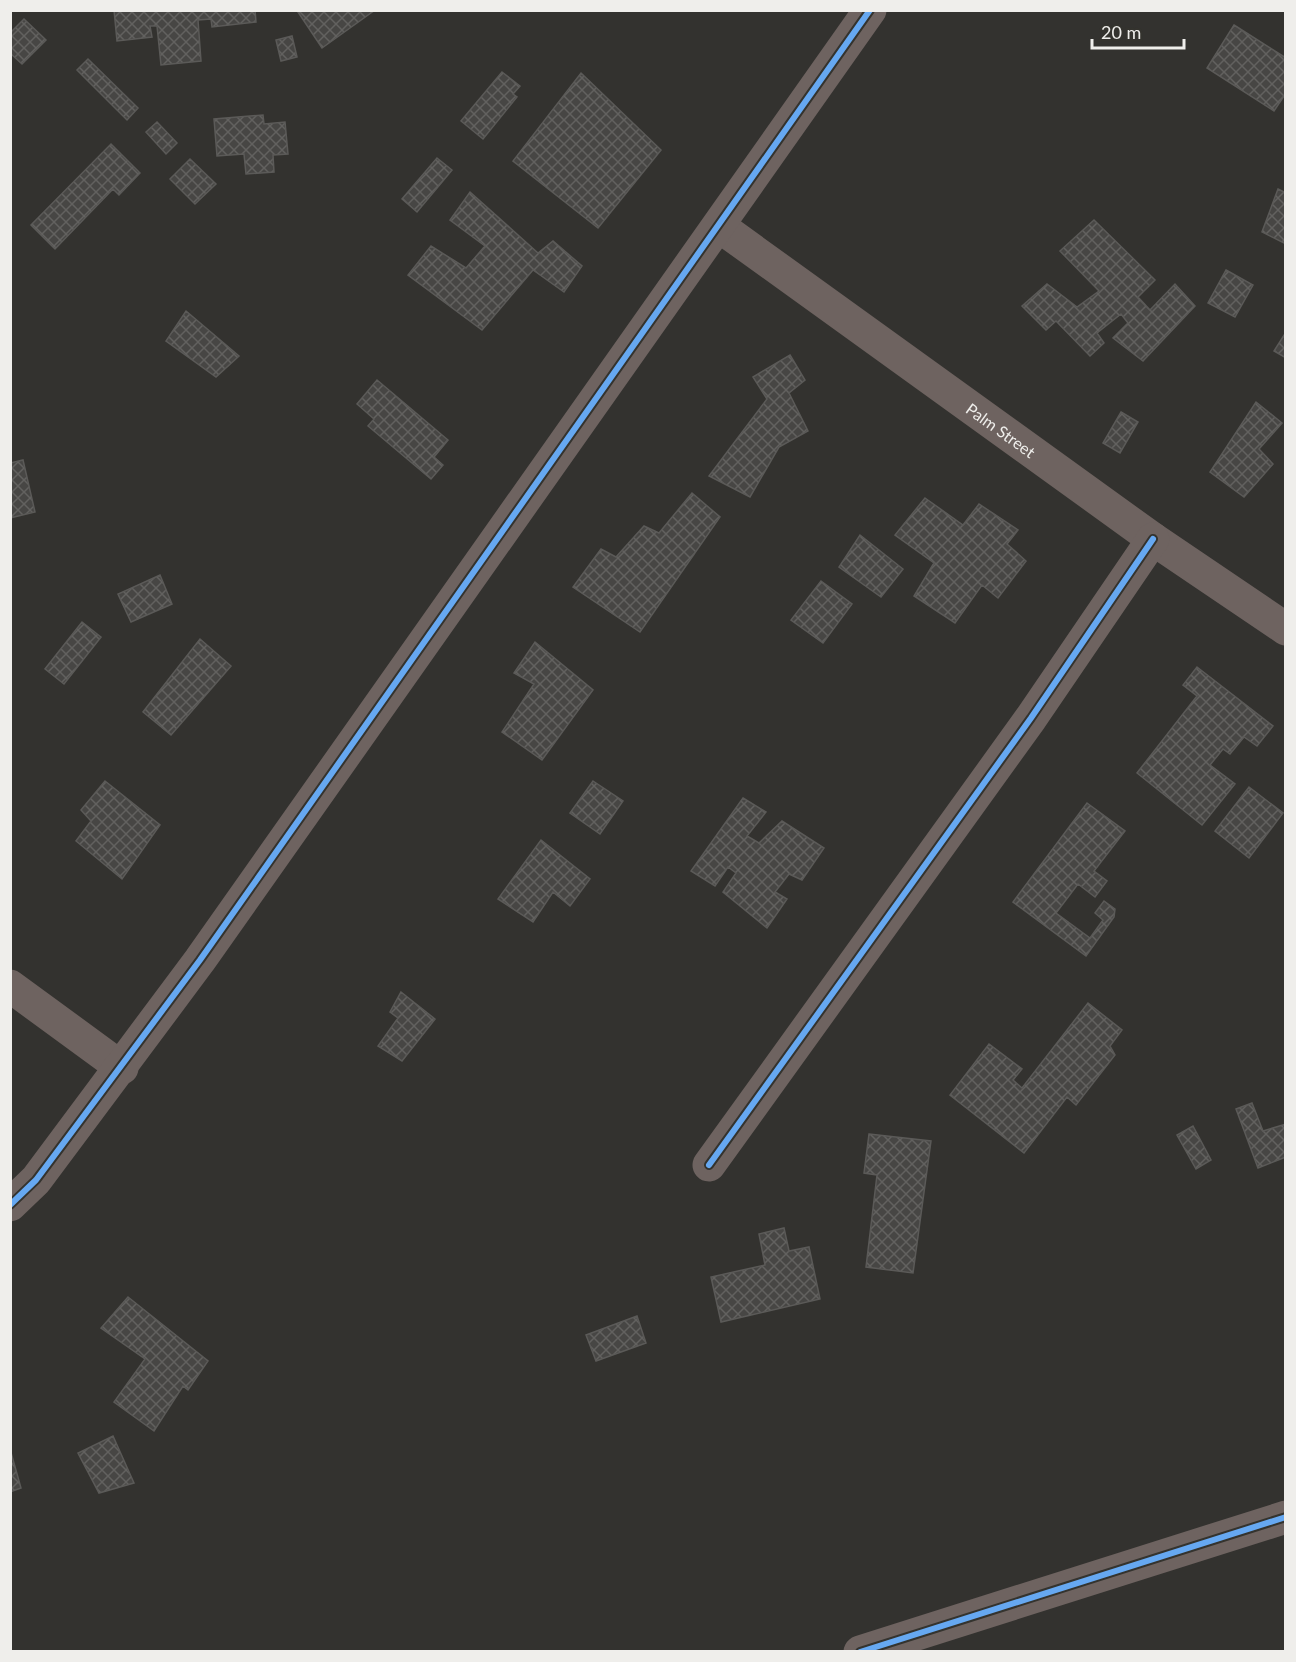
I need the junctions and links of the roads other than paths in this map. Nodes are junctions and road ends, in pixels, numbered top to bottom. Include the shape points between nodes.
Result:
1 (870, 10) edge
2 (719, 226) junction
3 (1153, 539) junction
4 (1286, 629) edge
5 (10, 986) edge
6 (122, 1068) junction
7 (709, 1165) dead end
8 (10, 1205) edge
9 (1286, 1517) edge
10 (860, 1652) edge

1 - 2 street
2 - 3 street, Palm Street
2 - 6 street
3 - 4 street, Palm Street
3 - 7 street via 1031,718
5 - 6 street
6 - 8 street via 36,1180
9 - 10 street

